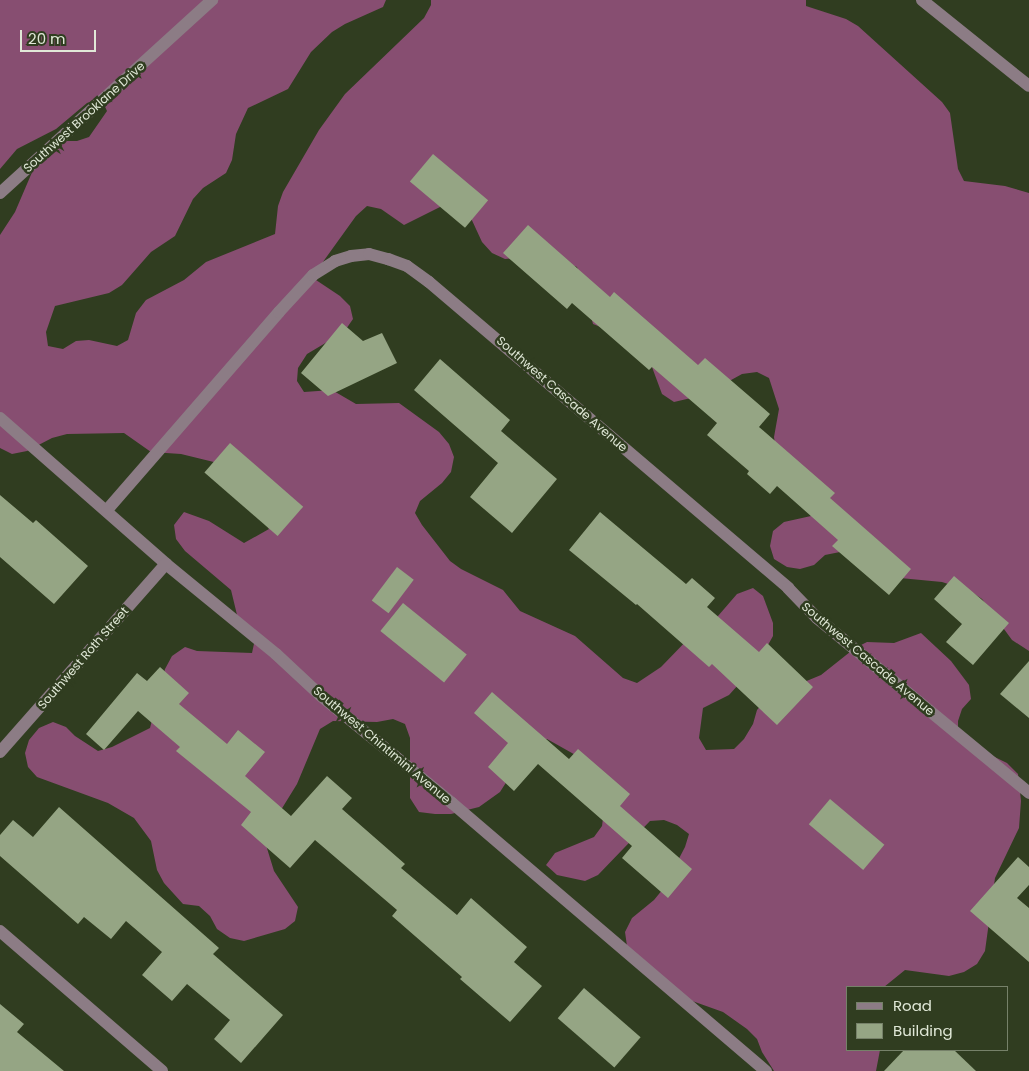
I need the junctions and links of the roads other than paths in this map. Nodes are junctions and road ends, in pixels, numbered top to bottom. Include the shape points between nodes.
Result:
1 (212, 0) edge
2 (922, 0) edge
3 (1029, 86) edge
4 (0, 193) edge
5 (0, 418) edge
6 (107, 510) junction
7 (166, 564) junction
8 (0, 752) edge
9 (1029, 793) edge
10 (0, 931) edge
11 (162, 1071) edge
12 (766, 1071) edge

1 - 4 street, Southwest Brooklane Drive
2 - 3 street
5 - 6 street, Southwest Chintimini Avenue
6 - 7 street, Southwest Chintimini Avenue
6 - 9 street, Southwest Cascade Avenue via 313,275 335,261 351,256 368,254 388,259 407,266 430,282 788,588 817,618
7 - 8 street, Southwest Roth Street
7 - 12 street, Southwest Chintimini Avenue
10 - 11 street

